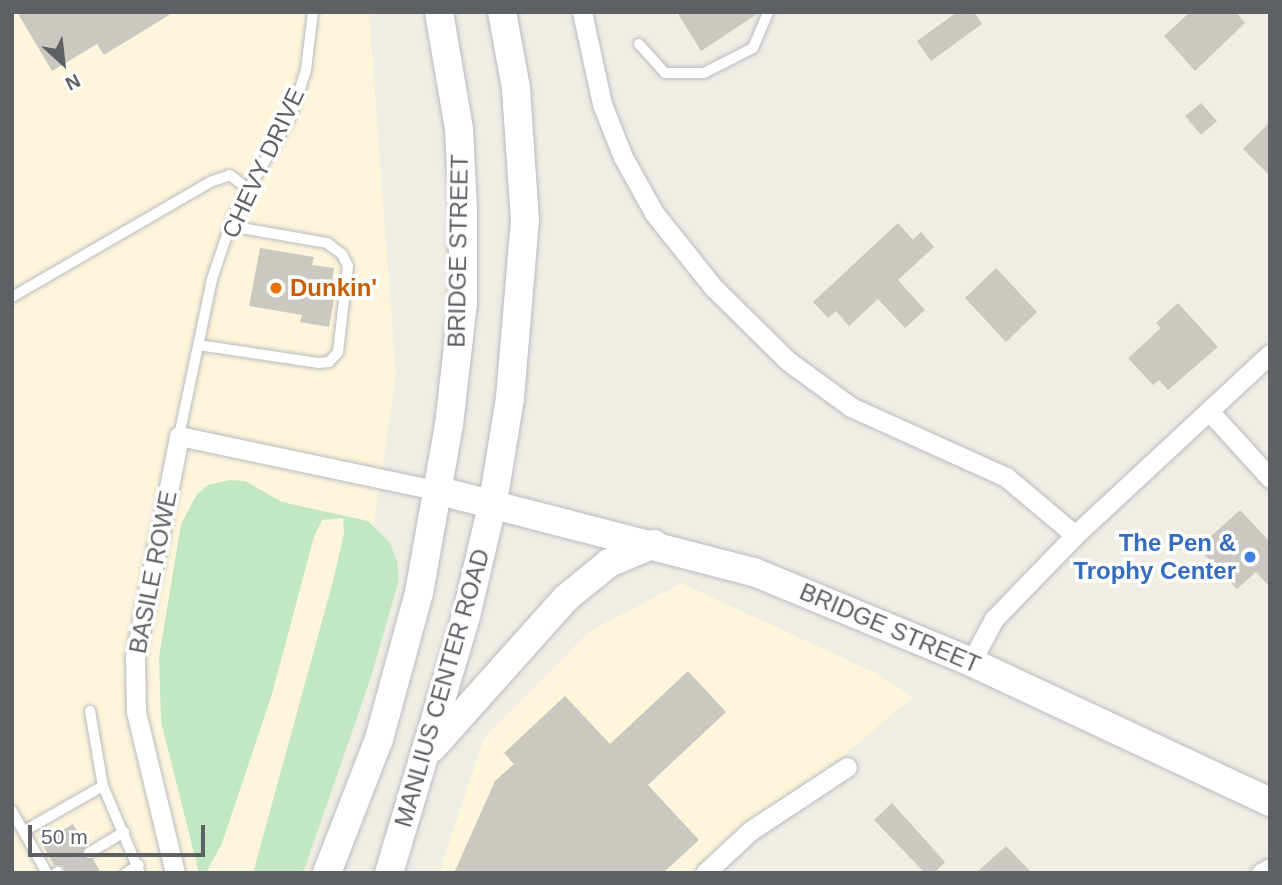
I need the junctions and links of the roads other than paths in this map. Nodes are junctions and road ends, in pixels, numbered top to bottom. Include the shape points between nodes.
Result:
1 (313, 12) edge
2 (439, 12) edge
3 (502, 12) edge
4 (582, 12) edge
5 (768, 12) edge
6 (639, 44) dead end
7 (249, 190) junction
8 (230, 226) junction
9 (12, 297) edge
10 (198, 345) junction
11 (1270, 354) edge
12 (1209, 411) junction
13 (179, 436) junction
14 (1270, 478) edge
15 (436, 490) junction
16 (492, 502) junction
17 (1075, 535) junction
18 (654, 544) junction
19 (971, 662) junction
20 (90, 711) dead end
21 (426, 756) junction
22 (847, 767) dead end
23 (103, 786) junction
24 (1270, 802) edge
25 (12, 811) edge
26 (24, 831) junction
27 (124, 832) junction
28 (89, 853) dead end
29 (1270, 868) edge
30 (139, 869) edge
31 (54, 872) edge
32 (126, 873) edge
33 (176, 873) edge
34 (327, 873) edge
35 (389, 873) edge
36 (705, 873) edge
37 (1261, 873) edge

1 - 7 lane, CHEVY DRIVE via 306,70 291,116
2 - 15 main road, BRIDGE STREET via 459,129 463,276 449,425
3 - 16 main road via 516,89 525,221 510,398
4 - 17 street via 602,104 623,157 654,213 713,287 788,361 851,407 1006,477
5 - 6 lane via 753,48 704,73 665,73
7 - 8 lane, CHEVY DRIVE
7 - 9 lane via 230,175 210,182
8 - 10 lane, CHEVY DRIVE
8 - 10 lane via 327,243 342,254 348,266 338,352 329,362 318,363
10 - 13 lane, CHEVY DRIVE
11 - 12 street
12 - 14 street
12 - 17 street
13 - 15 street, BRIDGE STREET
13 - 33 street, BASILE ROWE via 135,657 136,712
15 - 16 main road, BRIDGE STREET
15 - 34 main road, MANLIUS CENTER ROAD via 419,593 379,739
16 - 18 main road, BRIDGE STREET
16 - 21 main road, MANLIUS CENTER ROAD
17 - 19 street via 995,619
18 - 19 main road, BRIDGE STREET via 767,577
18 - 21 main road via 609,564 566,598 493,675
19 - 24 main road, BRIDGE STREET
20 - 23 lane
21 - 35 main road, MANLIUS CENTER ROAD
22 - 36 street via 750,831
23 - 26 lane
23 - 27 lane
25 - 26 lane
26 - 31 lane
27 - 28 lane
27 - 30 lane
29 - 37 street
30 - 32 lane

